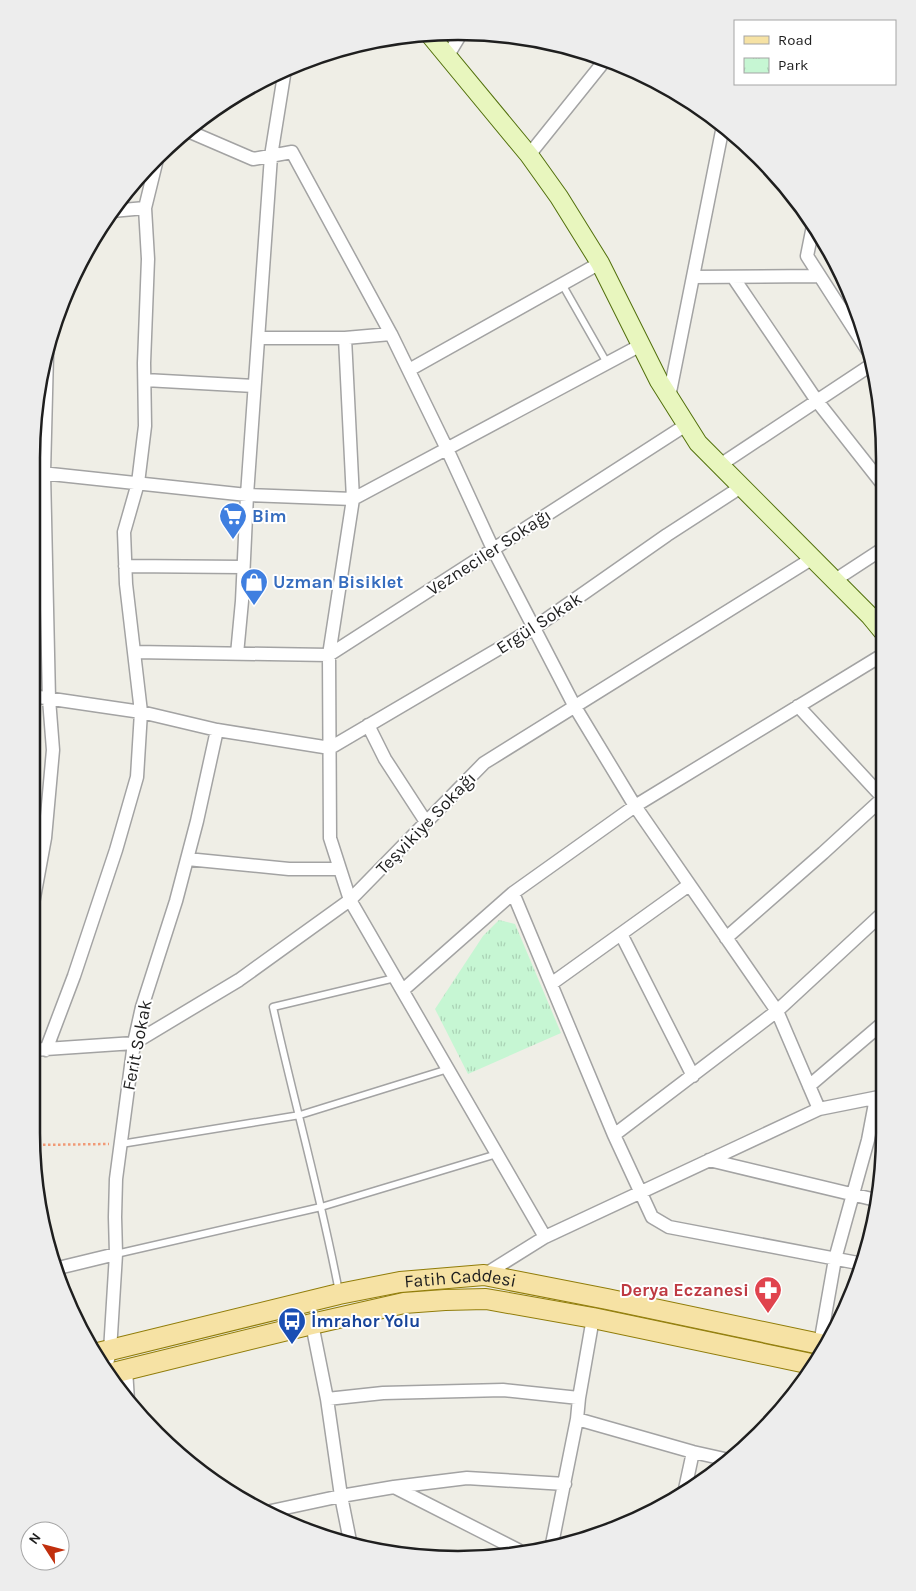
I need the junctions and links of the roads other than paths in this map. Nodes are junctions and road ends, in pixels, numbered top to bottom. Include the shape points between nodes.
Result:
1 (438, 42) edge
2 (601, 65) edge
3 (283, 79) edge
4 (195, 133) edge
5 (721, 134) edge
6 (529, 155) junction
7 (271, 156) junction
8 (154, 171) edge
9 (145, 208) junction
10 (122, 210) edge
11 (812, 236) edge
12 (600, 263) junction
13 (820, 276) junction
14 (693, 277) junction
15 (733, 277) junction
16 (562, 284) junction
17 (857, 332) edge
18 (390, 334) junction
19 (258, 338) junction
20 (345, 338) junction
21 (641, 345) junction
22 (607, 363) junction
23 (866, 368) edge
24 (408, 370) junction
25 (145, 380) junction
26 (254, 386) junction
27 (669, 397) junction
28 (817, 401) junction
29 (686, 425) junction
30 (447, 449) junction
31 (720, 465) junction
32 (40, 472) edge
33 (876, 476) edge
34 (138, 483) junction
35 (741, 487) junction
36 (246, 495) junction
37 (353, 499) junction
38 (40, 513) edge
39 (493, 550) junction
40 (876, 553) edge
41 (813, 558) junction
42 (126, 566) junction
43 (244, 567) junction
44 (835, 580) junction
45 (876, 624) edge
46 (534, 628) junction
47 (134, 652) junction
48 (237, 654) junction
49 (329, 655) junction
50 (876, 659) edge
51 (40, 697) edge
52 (49, 699) junction
53 (798, 706) junction
54 (575, 707) junction
55 (141, 712) junction
56 (368, 725) junction
57 (217, 730) junction
58 (330, 748) junction
59 (876, 790) edge
60 (876, 805) edge
61 (635, 806) junction
62 (426, 822) junction
63 (187, 859) junction
64 (40, 869) edge
65 (340, 869) junction
66 (690, 884) junction
67 (513, 893) junction
68 (350, 900) junction
69 (876, 919) edge
70 (621, 934) junction
71 (726, 938) junction
72 (395, 978) junction
73 (551, 984) junction
74 (403, 990) junction
75 (777, 1011) junction
76 (876, 1029) edge
77 (134, 1043) junction
78 (40, 1050) edge
79 (46, 1050) junction
80 (448, 1069) junction
81 (693, 1076) junction
82 (809, 1086) junction
83 (876, 1099) edge
84 (819, 1109) junction
85 (876, 1114) edge
86 (300, 1115) junction
87 (614, 1135) junction
88 (121, 1144) junction
89 (497, 1154) junction
90 (709, 1160) junction
91 (641, 1192) junction
92 (853, 1194) junction
93 (870, 1199) edge
94 (321, 1207) junction
95 (545, 1237) junction
96 (116, 1254) junction
97 (834, 1259) junction
98 (855, 1263) edge
99 (62, 1267) edge
100 (484, 1275) junction
101 (339, 1294) junction
102 (593, 1318) junction
103 (312, 1324) junction
104 (211, 1325) junction
105 (823, 1336) edge
106 (819, 1344) edge
107 (216, 1347) junction
108 (105, 1357) edge
109 (808, 1362) edge
110 (118, 1372) edge
111 (579, 1398) junction
112 (327, 1400) junction
113 (577, 1419) junction
114 (693, 1452) junction
115 (720, 1458) edge
116 (686, 1483) edge
117 (565, 1484) junction
118 (394, 1487) junction
119 (341, 1496) junction
120 (276, 1509) edge
121 (349, 1537) edge
122 (553, 1540) edge
123 (512, 1547) edge

1 - 6 street
2 - 6 street
3 - 7 street
4 - 7 street via 253,159
5 - 14 street
6 - 12 street
7 - 18 street via 292,152
7 - 19 street
8 - 9 street
9 - 10 street
9 - 25 street via 148,259
11 - 13 street via 807,256
12 - 16 street
12 - 21 street
13 - 15 street
13 - 17 street
14 - 15 street
14 - 27 street
15 - 28 street
16 - 22 lane
16 - 24 street
18 - 20 street
18 - 24 street
19 - 20 street
19 - 26 street
20 - 37 street
21 - 22 street
21 - 27 street
22 - 30 street
23 - 28 street
24 - 30 street
25 - 26 street
25 - 34 street via 145,426
26 - 36 street
27 - 29 street
28 - 31 street
28 - 33 street
29 - 31 street via 698,443
29 - 39 street, Vezneciler Sokağı
30 - 37 street
30 - 39 street
31 - 35 street
32 - 34 street
34 - 36 street
34 - 42 street via 124,532
35 - 41 street
35 - 46 street, Ergül Sokak
36 - 37 street
36 - 43 street
37 - 49 street
38 - 52 street
39 - 46 street
39 - 49 street, Vezneciler Sokağı
40 - 44 street
41 - 44 street
41 - 54 street, Teşvikiye Sokağı
42 - 43 street
42 - 47 street
43 - 48 street
44 - 45 street
46 - 54 street
46 - 56 street, Ergül Sokak
47 - 48 street
47 - 55 street
48 - 49 street
49 - 58 street
50 - 53 street
51 - 52 street
52 - 55 street
52 - 64 street via 53,750 46,838
53 - 59 street
53 - 61 street
54 - 61 street
54 - 62 street, Teşvikiye Sokağı via 484,763
55 - 57 street
55 - 79 street via 137,777 116,850
56 - 58 street, Ergül Sokak
56 - 62 street via 385,759
57 - 58 street
57 - 63 street, Ferit Sokak
58 - 65 street via 330,838
60 - 71 street
61 - 66 street
61 - 67 street
62 - 68 street, Teşvikiye Sokağı
63 - 65 street via 289,869
63 - 77 street, Ferit Sokak
65 - 68 street
66 - 70 street
66 - 71 street
67 - 73 street
67 - 74 street
68 - 72 street
68 - 77 street, Teşvikiye Sokağı via 239,980
69 - 75 street
70 - 73 street
70 - 81 street
71 - 75 street
72 - 74 street
72 - 86 lane via 273,1007
73 - 87 street
74 - 80 street
75 - 81 street
75 - 82 street
76 - 82 street
77 - 79 street, Teşvikiye Sokağı
77 - 88 street, Ferit Sokak
78 - 79 street, Teşvikiye Sokağı
80 - 86 lane
80 - 89 street
81 - 87 street
82 - 84 street
83 - 84 street
84 - 90 street
85 - 92 street
86 - 88 lane
86 - 94 lane
87 - 91 street
88 - 96 street, Ferit Sokak via 114,1217
89 - 94 lane
89 - 95 street
90 - 91 street
90 - 92 street
91 - 95 street
91 - 97 street via 652,1217 669,1227
92 - 93 street
92 - 97 street
94 - 96 lane
94 - 101 lane
95 - 100 street
96 - 99 street
96 - 108 street, Ferit Sokak
97 - 98 street
97 - 105 street
100 - 101 main road, Fatih Caddesi via 400,1282
100 - 106 main road, Fatih Caddesi
101 - 104 main road, Fatih Caddesi
102 - 103 main road via 486,1299 404,1304
102 - 109 main road
102 - 111 street
103 - 107 main road
103 - 112 street
104 - 107 main road
104 - 108 main road, Fatih Caddesi
107 - 110 main road
111 - 112 street via 503,1390 383,1393
111 - 113 street
112 - 119 street
113 - 114 street
113 - 117 street
114 - 115 street
114 - 116 street
117 - 118 street via 467,1478
117 - 122 street
118 - 119 street
118 - 123 street
119 - 120 street
119 - 121 street

